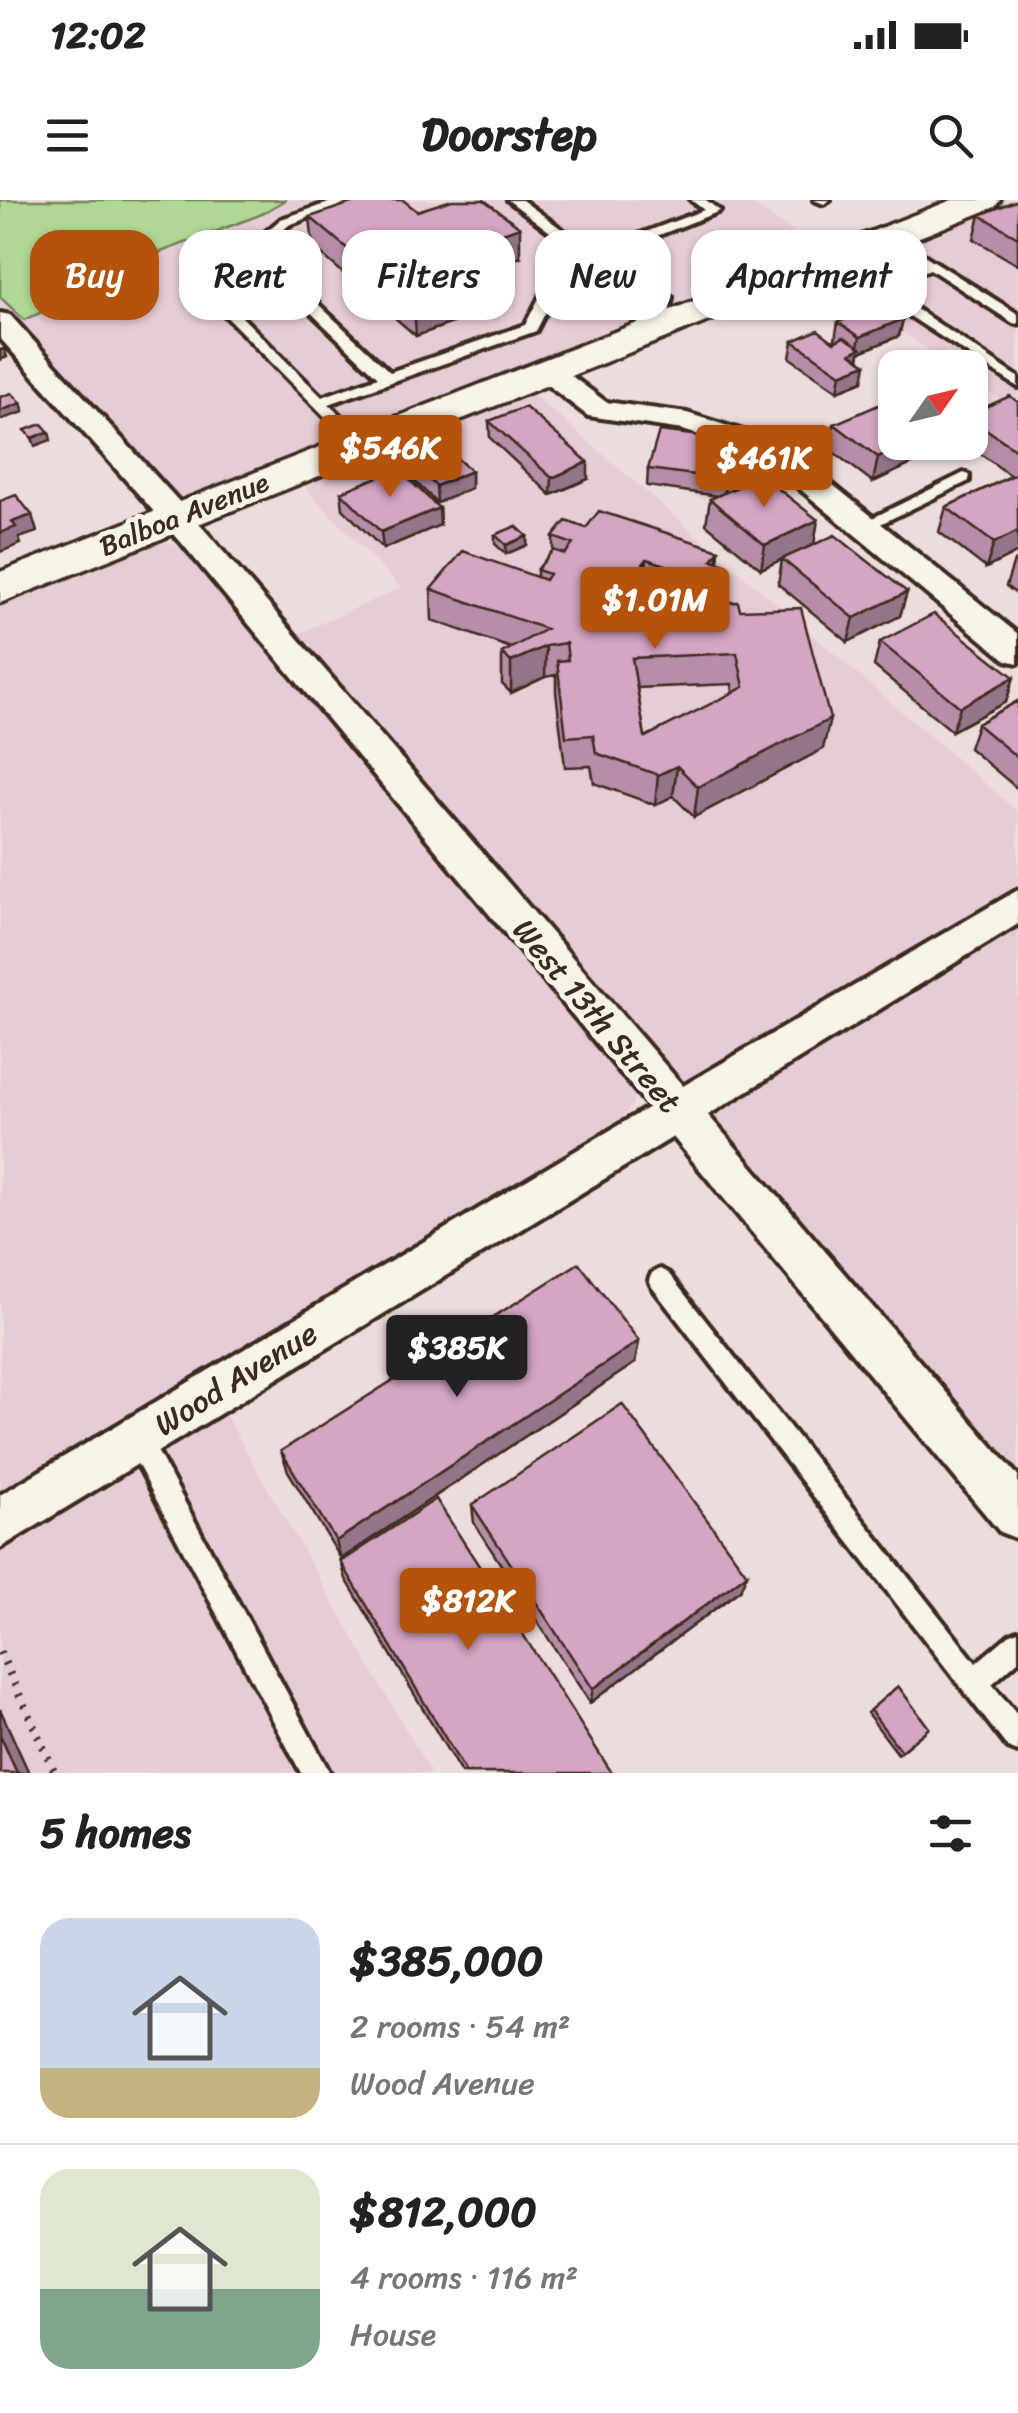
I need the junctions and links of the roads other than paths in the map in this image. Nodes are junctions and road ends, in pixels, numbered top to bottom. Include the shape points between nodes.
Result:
1 (349, 200) edge
2 (514, 200) edge
3 (697, 200) edge
4 (983, 200) edge
5 (276, 230) edge
6 (555, 230) edge
7 (663, 230) edge
8 (907, 230) edge
9 (927, 261) edge
10 (932, 264) junction
11 (322, 315) edge
12 (237, 320) edge
13 (535, 320) edge
14 (661, 320) edge
15 (1018, 320) edge
16 (0, 321) edge
17 (547, 371) junction
18 (388, 378) junction
19 (1018, 383) edge
20 (319, 403) junction
21 (360, 444) junction
22 (964, 478) dead end
23 (176, 518) junction
24 (864, 526) junction
25 (0, 588) edge
26 (1018, 652) edge
27 (1018, 905) edge
28 (676, 1109) junction
29 (660, 1280) dead end
30 (138, 1440) junction
31 (1018, 1514) edge
32 (0, 1523) edge
33 (1018, 1644) edge
34 (974, 1682) junction
35 (1018, 1738) edge
36 (316, 1773) edge

1 - 5 lane
2 - 6 lane
3 - 7 lane via 714,211
4 - 8 street, Balboa Avenue
9 - 10 lane
10 - 15 lane
10 - 19 lane via 875,287
11 - 18 lane
12 - 20 lane
13 - 18 lane via 531,328
14 - 17 street, Balboa Avenue
16 - 23 street, West 13th Street
17 - 21 street, Balboa Avenue
17 - 24 street via 598,410 688,422 770,449
18 - 20 lane
20 - 21 lane
21 - 23 street, Balboa Avenue
22 - 24 lane
23 - 25 street, Balboa Avenue
23 - 28 street, West 13th Street
24 - 26 street
27 - 28 street, Wood Avenue
28 - 30 street, Wood Avenue
28 - 31 street, West 13th Street
29 - 34 lane
30 - 32 street, Wood Avenue
30 - 36 lane
33 - 34 lane
34 - 35 lane

